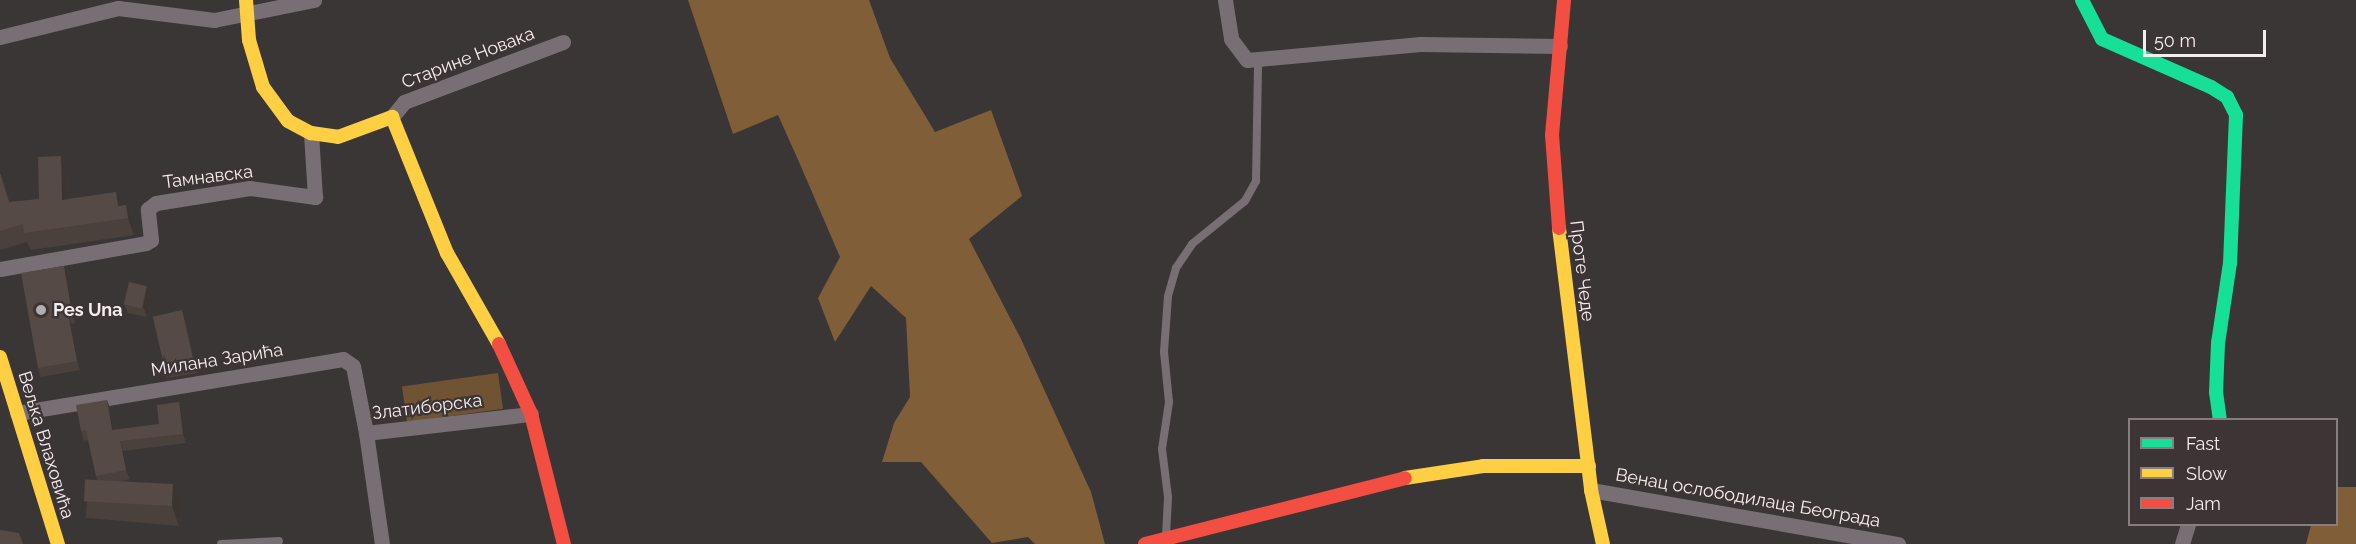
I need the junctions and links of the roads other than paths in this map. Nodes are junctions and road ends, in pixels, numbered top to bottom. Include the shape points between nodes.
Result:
1 (314, 0) edge
2 (1225, 0) edge
3 (1564, 0) edge
4 (2082, 0) edge
5 (246, 8) edge
6 (0, 37) edge
7 (563, 42) dead end
8 (1560, 46) junction
9 (1258, 61) junction
10 (392, 117) junction
11 (311, 134) junction
12 (0, 269) edge
13 (0, 357) edge
14 (17, 413) junction
15 (531, 414) junction
16 (2220, 418) edge
17 (366, 433) junction
18 (1589, 466) junction
19 (1591, 490) junction
20 (2188, 526) edge
21 (1166, 538) junction
22 (279, 541) dead end
23 (58, 544) edge
24 (221, 544) edge
25 (382, 544) edge
26 (564, 544) edge
27 (1145, 544) edge
28 (1603, 544) edge
29 (1898, 544) edge
30 (2182, 544) edge

1 - 5 street
2 - 9 street via 1231,39 1247,60
3 - 8 street, Проте Чеде
4 - 16 street via 2102,39 2211,87 2227,97 2236,115 2230,263 2218,343 2216,392
5 - 6 street via 214,20 118,9
5 - 11 street via 249,40 263,87 288,121
7 - 10 street, Старине Новака via 404,102
8 - 9 street via 1420,44
8 - 18 street, Проте Чеде via 1552,135 1557,214
9 - 21 lane via 1256,181 1245,201 1192,244 1176,268 1168,296 1164,342 1169,402 1162,449 1168,497
10 - 11 street via 339,136
10 - 15 street via 447,253 507,359
11 - 12 street, Тамнавска via 315,197 250,188 156,203 148,209 151,240 146,243
13 - 14 street, Вељка Влаховића
14 - 17 street, Милана Зарића via 343,359 353,366
14 - 23 street, Вељка Влаховића
15 - 17 street, Златиборска
15 - 26 street
17 - 25 street, Златиборска
18 - 19 street, Проте Чеде
18 - 21 street via 1483,466 1386,481
19 - 28 street, Проте Чеде
19 - 29 street, Венац ослободилаца Београда
20 - 30 street
21 - 27 street
22 - 24 lane

